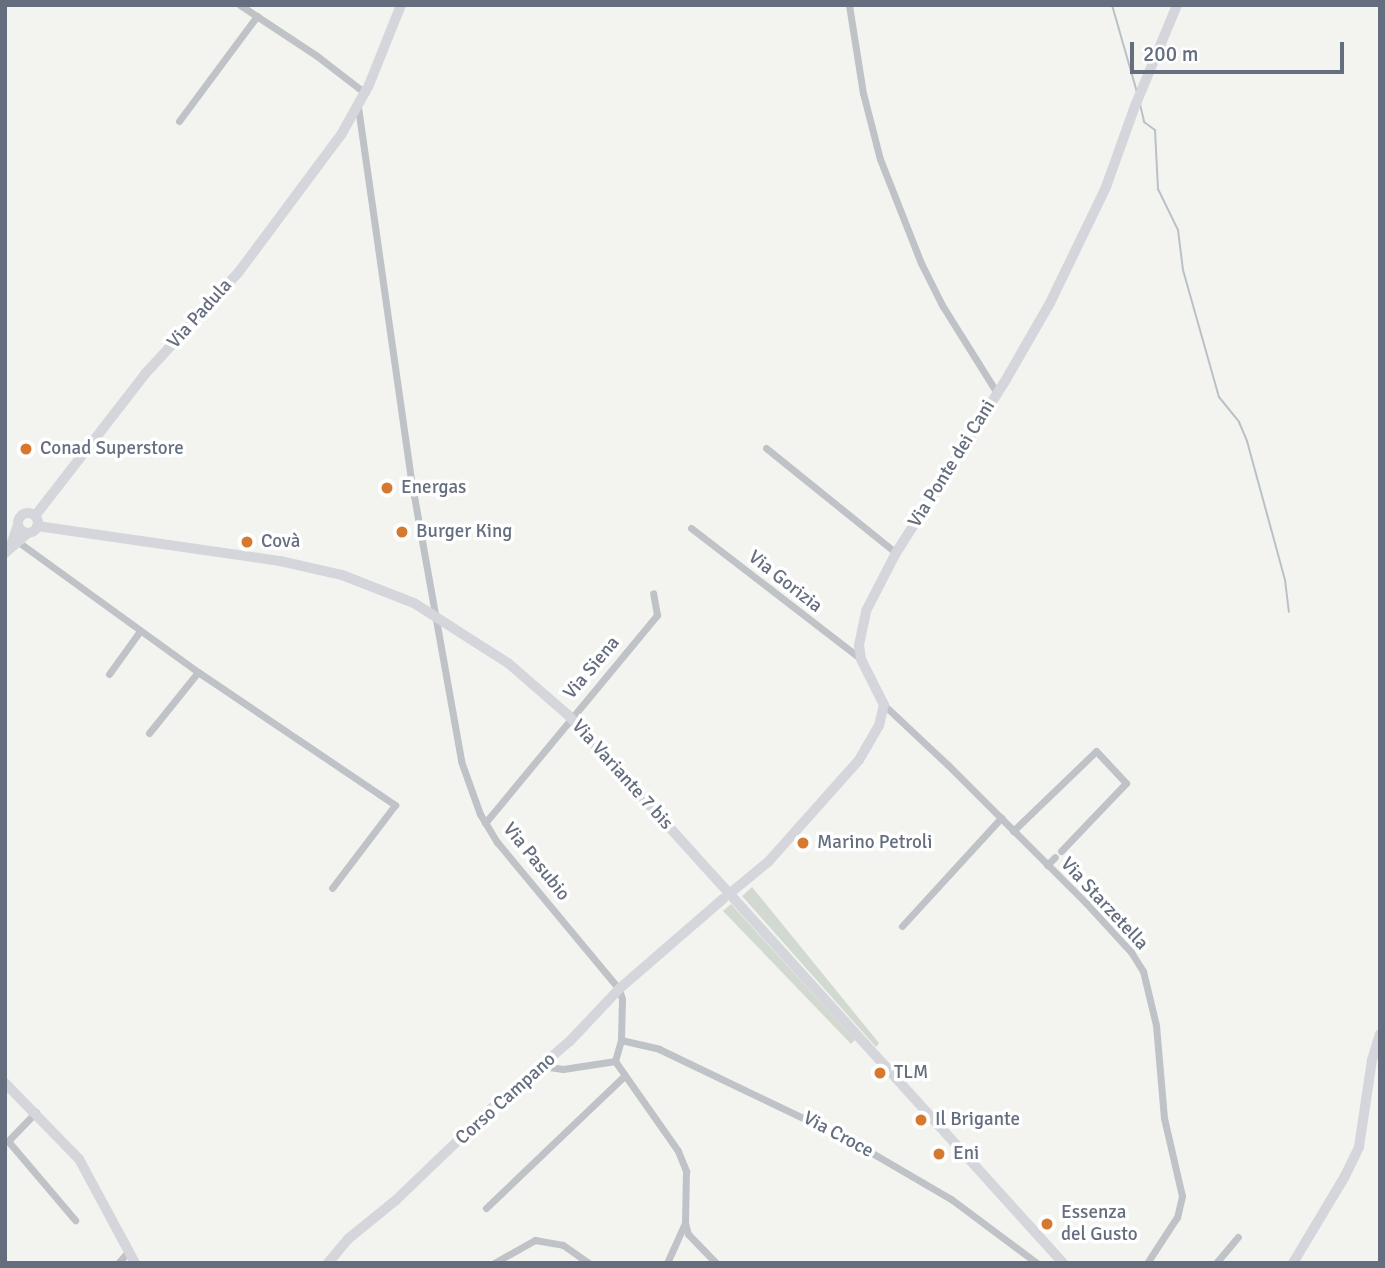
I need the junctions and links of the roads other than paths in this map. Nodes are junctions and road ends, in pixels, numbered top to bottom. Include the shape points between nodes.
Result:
1 (240, 5) edge
2 (401, 5) edge
3 (849, 5) edge
4 (1177, 5) edge
5 (257, 16) junction
6 (365, 93) junction
7 (358, 107) junction
8 (178, 121) dead end
9 (997, 393) junction
10 (766, 448) dead end
11 (5, 520) edge
12 (18, 524) junction
13 (33, 525) junction
14 (691, 528) dead end
15 (11, 547) edge
16 (896, 552) junction
17 (653, 593) dead end
18 (434, 615) junction
19 (140, 631) junction
20 (861, 659) junction
21 (198, 672) junction
22 (109, 674) dead end
23 (884, 705) junction
24 (570, 718) junction
25 (149, 733) dead end
26 (1001, 818) junction
27 (485, 823) junction
28 (1013, 831) junction
29 (1047, 865) junction
30 (332, 888) dead end
31 (734, 891) dead end
32 (723, 899) dead end
33 (902, 926) dead end
34 (619, 989) junction
35 (1380, 1034) edge
36 (621, 1040) junction
37 (615, 1061) junction
38 (542, 1066) junction
39 (625, 1075) junction
40 (5, 1083) edge
41 (36, 1112) junction
42 (486, 1208) dead end
43 (75, 1220) dead end
44 (685, 1223) junction
45 (1238, 1237) dead end
46 (127, 1253) junction
47 (118, 1263) edge
48 (135, 1263) edge
49 (328, 1263) edge
50 (494, 1263) edge
51 (589, 1263) edge
52 (667, 1263) edge
53 (716, 1263) edge
54 (1037, 1263) edge
55 (1063, 1263) edge
56 (1147, 1263) edge
57 (1216, 1263) edge
58 (1293, 1263) edge

1 - 5 street
2 - 6 street, Via Padula
3 - 9 street via 863,93 880,159 942,305
4 - 9 street, Via Ponte dei Cani via 1100,199 1050,303
5 - 6 street
5 - 8 street
6 - 7 street, Via Padula
7 - 13 street, Via Padula via 237,273 145,374
7 - 18 street
9 - 16 street, Via Ponte dei Cani
10 - 16 street
11 - 12 main road
12 - 13 main road
12 - 13 main road via 26,513
12 - 15 street
13 - 15 street
13 - 18 main road, Via Variante 7 bis via 311,567 376,587
14 - 20 street, Via Gorizia
15 - 19 street
16 - 20 street, Via Ponte dei Cani via 864,617
17 - 24 street, Via Siena via 657,615
18 - 24 main road, Via Variante 7 bis via 508,663
18 - 27 street, Via Pasubio via 461,761
19 - 21 street
19 - 22 street
20 - 23 street, Via Ponte dei Cani
21 - 25 street
21 - 30 street via 395,805
23 - 26 street, Via Starzetella
23 - 31 street via 879,726 859,760 769,861
24 - 27 street, Via Siena
24 - 55 main road, Via Variante 7 bis
26 - 28 street, Via Starzetella
26 - 33 street
27 - 34 street, Via Pasubio
28 - 29 street, Via Starzetella
28 - 29 street via 1096,751 1126,783
29 - 56 street, Via Starzetella via 1131,953 1143,971 1152,1002 1164,1118 1182,1196 1177,1217
32 - 34 street, Corso Campano
34 - 36 street
34 - 38 street, Corso Campano
35 - 58 street via 1359,1147
36 - 37 street
36 - 54 street, Via Croce via 659,1049 855,1143 951,1199
37 - 38 street via 563,1069
37 - 39 street
38 - 49 street, Corso Campano via 348,1239
39 - 42 street
39 - 44 street via 686,1171
40 - 41 street
41 - 43 street via 8,1141
41 - 46 street via 79,1159
44 - 52 street
44 - 53 street via 693,1240
45 - 57 street
46 - 47 street
46 - 48 street
50 - 51 street via 535,1240 564,1245

